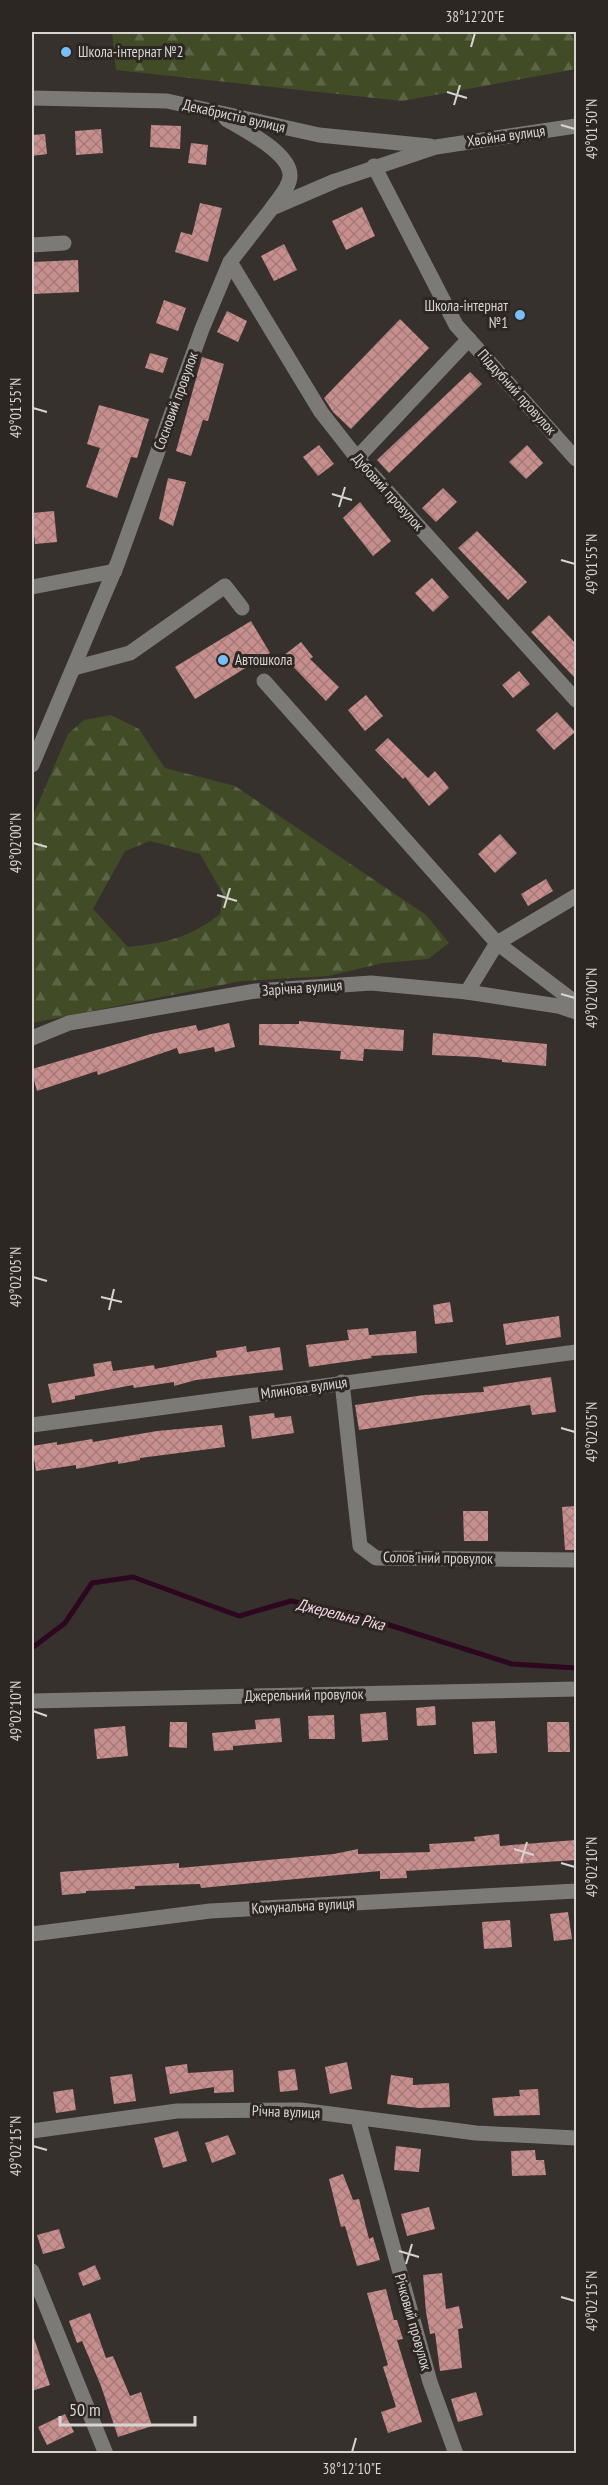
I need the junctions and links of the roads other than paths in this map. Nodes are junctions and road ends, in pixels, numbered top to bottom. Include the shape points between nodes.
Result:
1 (32, 98) edge
2 (216, 112) junction
3 (576, 126) edge
4 (436, 147) junction
5 (374, 166) junction
6 (272, 208) junction
7 (64, 243) dead end
8 (32, 245) edge
9 (230, 262) junction
10 (469, 339) junction
11 (357, 458) junction
12 (576, 458) edge
13 (115, 571) junction
14 (32, 587) edge
15 (242, 608) dead end
16 (74, 668) junction
17 (264, 681) dead end
18 (576, 700) edge
19 (32, 765) edge
20 (576, 896) edge
21 (497, 943) junction
22 (467, 992) junction
23 (576, 1003) edge
24 (576, 1012) edge
25 (32, 1038) edge
26 (576, 1352) edge
27 (342, 1382) junction
28 (32, 1425) edge
29 (576, 1560) edge
30 (576, 1689) edge
31 (32, 1701) edge
32 (576, 1891) edge
33 (32, 1934) edge
34 (358, 2119) junction
35 (32, 2131) edge
36 (576, 2138) edge
37 (32, 2271) edge
38 (106, 2454) edge
39 (456, 2454) edge

1 - 2 street, Декабристів вулиця via 167,101
2 - 4 street, Декабристів вулиця via 319,135
2 - 6 street via 277,152 289,167 288,186
3 - 4 street, Хвойна вулиця
4 - 5 street, Сосновий провулок
5 - 6 street, Сосновий провулок
5 - 10 street, Піддубний провулок via 456,325
6 - 9 street, Сосновий провулок
7 - 8 street
9 - 11 street, Дубовий провулок via 321,412
9 - 13 street, Сосновий провулок
10 - 11 street
10 - 12 street, Піддубний провулок
11 - 18 street, Дубовий провулок
13 - 14 street
13 - 16 street, Сосновий провулок
15 - 16 street via 225,585 130,653
16 - 19 street, Сосновий провулок
17 - 21 street
20 - 21 street
21 - 22 street
21 - 23 street
22 - 24 street, Зарічна вулиця
22 - 25 street, Зарічна вулиця via 371,983 256,991 69,1023
26 - 27 street, Млинова вулиця
27 - 28 street, Млинова вулиця
27 - 29 street, Солов'їний провулок via 360,1546 376,1558
30 - 31 street, Джерельний провулок
32 - 33 street, Комунальна вулиця via 210,1911
34 - 35 street, Річна вулиця via 300,2110 177,2111
34 - 36 street, Річна вулиця via 477,2133
34 - 39 street, Річковий провулок via 430,2382
37 - 38 street

